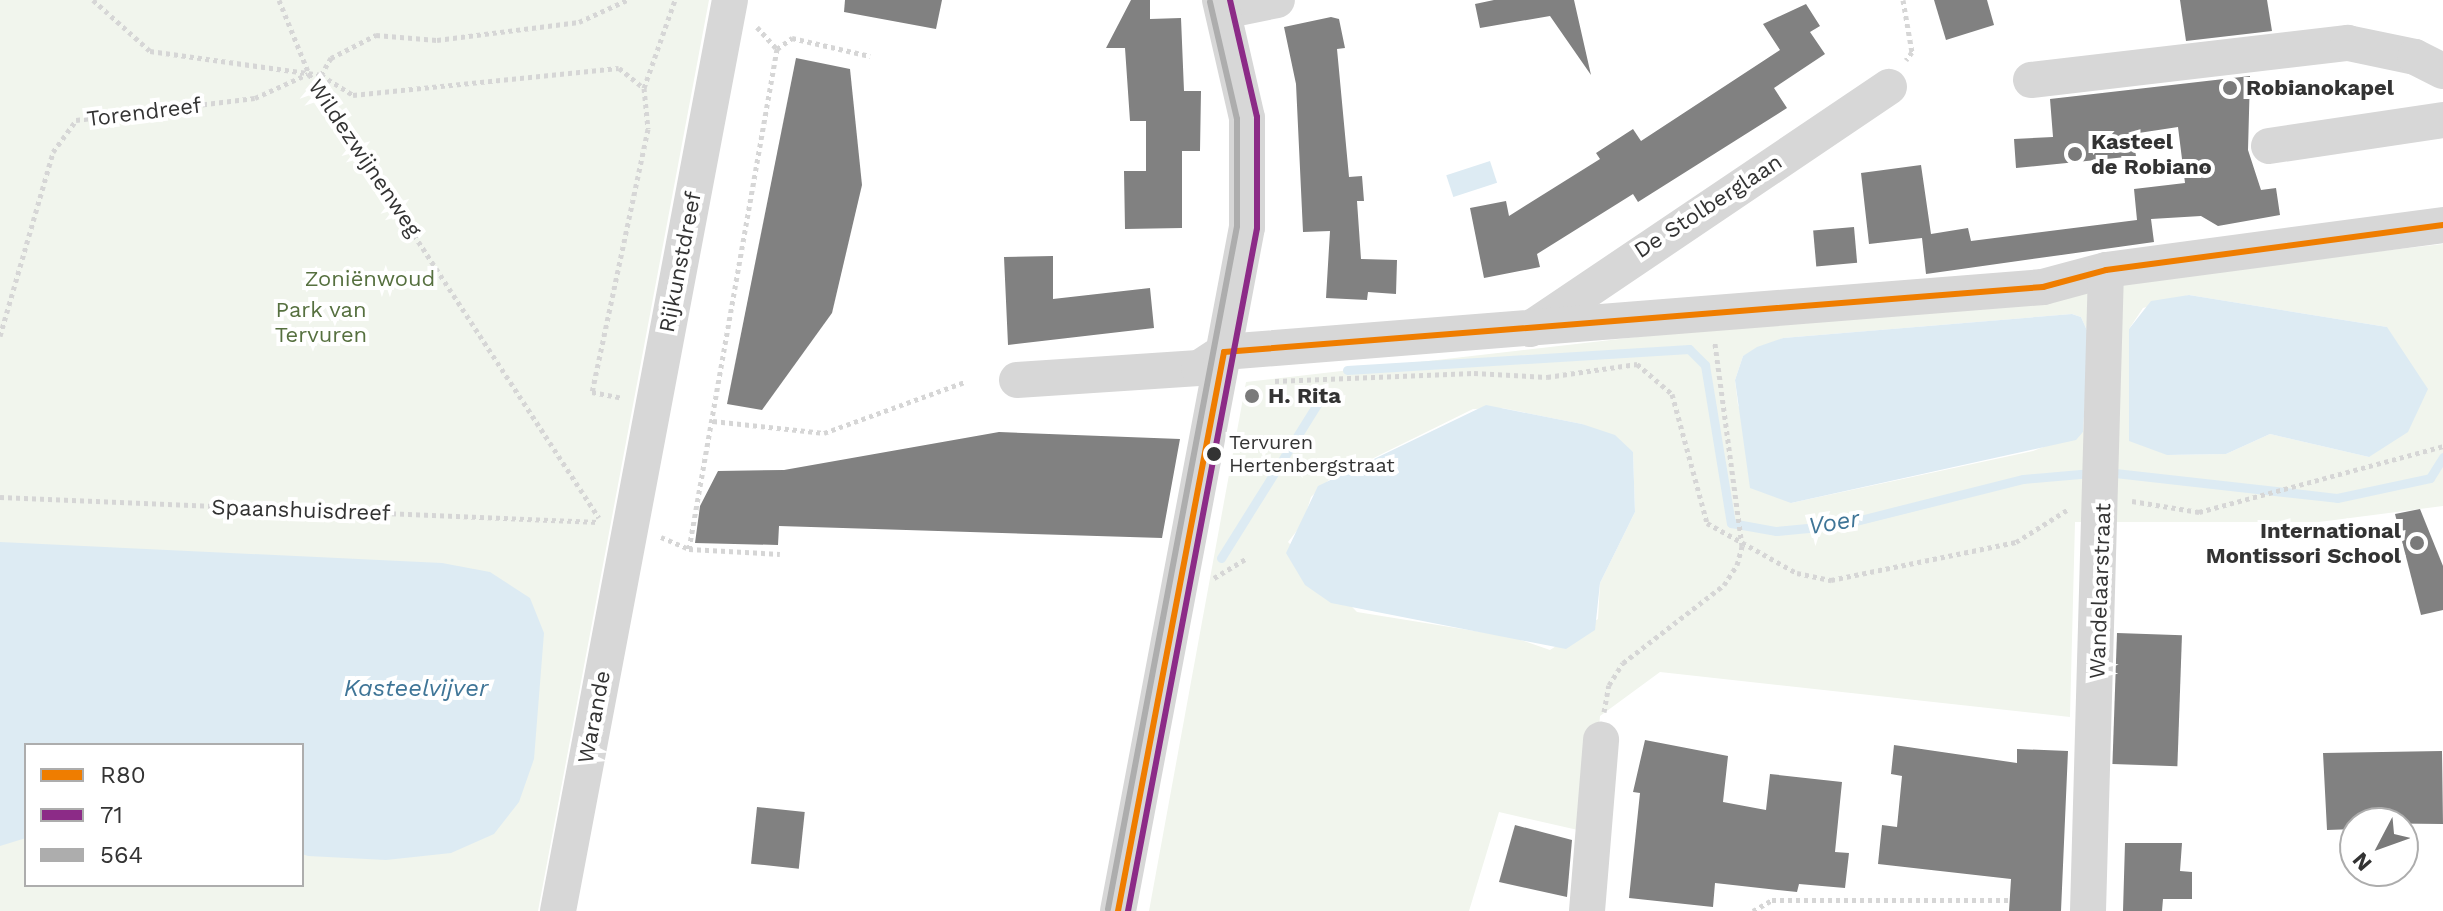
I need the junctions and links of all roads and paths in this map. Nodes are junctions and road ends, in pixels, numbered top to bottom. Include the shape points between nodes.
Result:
1 (93, 0) edge
2 (279, 0) edge
3 (627, 0) edge
4 (675, 0) edge
5 (730, 0) edge
6 (1277, 0) edge
7 (1903, 0) edge
8 (1222, 5) edge
9 (870, 56) dead end
10 (2443, 71) edge
11 (309, 74) junction
12 (321, 75) junction
13 (2031, 80) dead end
14 (1889, 87) joint
15 (644, 88) junction
16 (2443, 120) edge
17 (2269, 146) dead end
18 (2443, 225) edge
19 (2106, 270) junction
20 (1530, 329) junction
21 (0, 336) edge
22 (1714, 337) dead end
23 (1224, 352) junction
24 (1270, 378) dead end
25 (1017, 380) dead end
26 (965, 382) dead end
27 (653, 404) junction
28 (713, 421) junction
29 (2440, 447) edge
30 (2103, 479) junction
31 (0, 497) edge
32 (616, 523) junction
33 (1742, 546) junction
34 (689, 549) junction
35 (780, 554) dead end
36 (1606, 696) dead end
37 (1601, 740) dead end
38 (2010, 900) dead end
39 (558, 911) edge
40 (1118, 911) edge
41 (1587, 911) edge
42 (1753, 911) edge
43 (2088, 911) edge

1 - 11 path, Wildezwijnenweg via 150,51
2 - 11 path
3 - 12 path via 579,22 437,40 376,35 331,58
4 - 15 path
5 - 27 street, Rijkunstdreef
6 - 8 street
7 - 14 path via 1912,52
8 - 23 street via 1238,60 1251,177
9 - 28 path via 792,38 777,49
10 - 13 street via 2415,57 2348,43
11 - 12 path
11 - 21 path, Torendreef via 255,98 76,120 53,152
11 - 32 path, Wildezwijnenweg
12 - 15 path via 353,95 619,68
14 - 20 street, De Stolberglaan
15 - 27 path via 648,129 592,392
16 - 17 street
18 - 19 street
19 - 20 street via 2043,287
19 - 30 street, Wandelaarstraat
20 - 23 street
22 - 33 path
23 - 25 street via 1199,368
23 - 40 street
24 - 33 path via 1283,385 1474,373 1547,377 1637,364 1672,394 1707,523
26 - 28 path via 824,433
27 - 32 street, Rijkunstdreef
28 - 34 path
29 - 30 path via 2199,512
30 - 33 path via 2016,542 1831,580 1797,573
30 - 43 street, Wandelaarstraat
31 - 32 path, Spaanshuisdreef
32 - 34 path
32 - 39 street, Warande
33 - 36 path via 1729,580 1623,663
34 - 35 path
37 - 41 street
38 - 42 path via 1772,900

